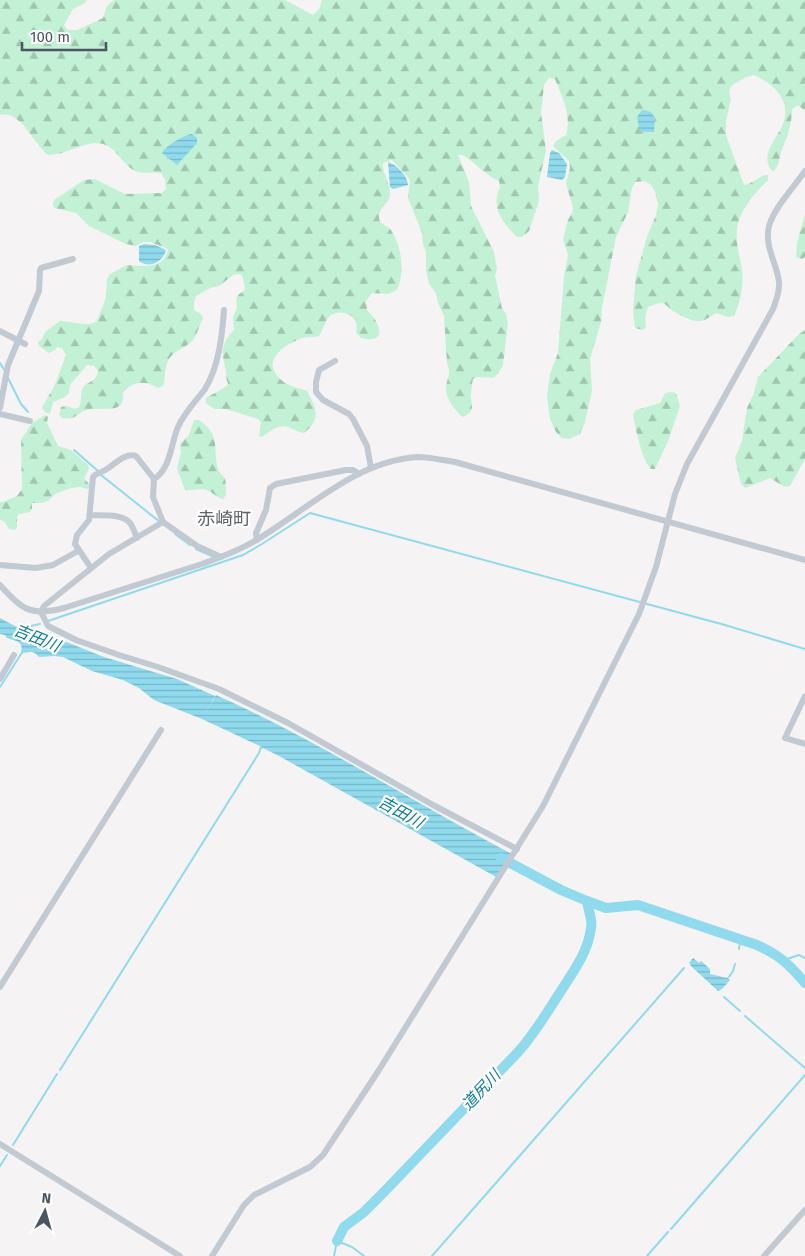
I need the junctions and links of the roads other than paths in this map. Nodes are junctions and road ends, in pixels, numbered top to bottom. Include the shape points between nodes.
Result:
1 (805, 171) edge
2 (73, 259) dead end
3 (224, 310) dead end
4 (0, 331) edge
5 (18, 341) junction
6 (25, 344) dead end
7 (334, 361) dead end
8 (0, 408) edge
9 (0, 414) edge
10 (30, 421) dead end
11 (370, 468) junction
12 (359, 474) junction
13 (154, 478) junction
14 (90, 515) junction
15 (668, 522) junction
16 (161, 523) junction
17 (138, 538) junction
18 (256, 540) junction
19 (78, 551) junction
20 (221, 557) junction
21 (805, 560) edge
22 (0, 565) edge
23 (91, 568) junction
24 (0, 585) edge
25 (41, 612) junction
26 (14, 655) dead end
27 (0, 679) edge
28 (805, 696) edge
29 (161, 730) dead end
30 (805, 744) edge
31 (517, 850) junction
32 (0, 987) edge
33 (0, 1144) edge
34 (805, 1210) edge
35 (180, 1256) edge
36 (212, 1256) edge
37 (764, 1256) edge

1 - 15 street via 778,209 769,228 769,249 779,284 775,302 687,464
2 - 5 street via 42,268 39,291
3 - 13 street via 221,342 210,378 178,426 165,465
4 - 5 street
5 - 6 street
5 - 8 street via 6,375
7 - 11 street via 319,370 316,392 353,419 367,446
9 - 10 street
11 - 12 street
11 - 15 street via 418,457 455,462
12 - 18 street
12 - 18 street via 346,470 276,484 270,488
13 - 14 street via 136,456 116,462 93,477
13 - 16 street via 153,497
14 - 17 street via 125,519
14 - 19 street via 76,538
15 - 21 street
15 - 31 street via 639,614 543,806
16 - 17 street
16 - 20 street
17 - 23 street via 108,554
18 - 20 street
19 - 22 street via 53,565 36,568
19 - 23 street
20 - 25 street via 64,608
23 - 25 street via 44,606
24 - 25 street via 22,607
25 - 31 street via 48,626 76,640 219,689 288,723
26 - 27 street
28 - 30 street via 785,738
29 - 32 street
31 - 36 street via 323,1155 310,1167 254,1195 244,1205
33 - 35 street
34 - 37 street

